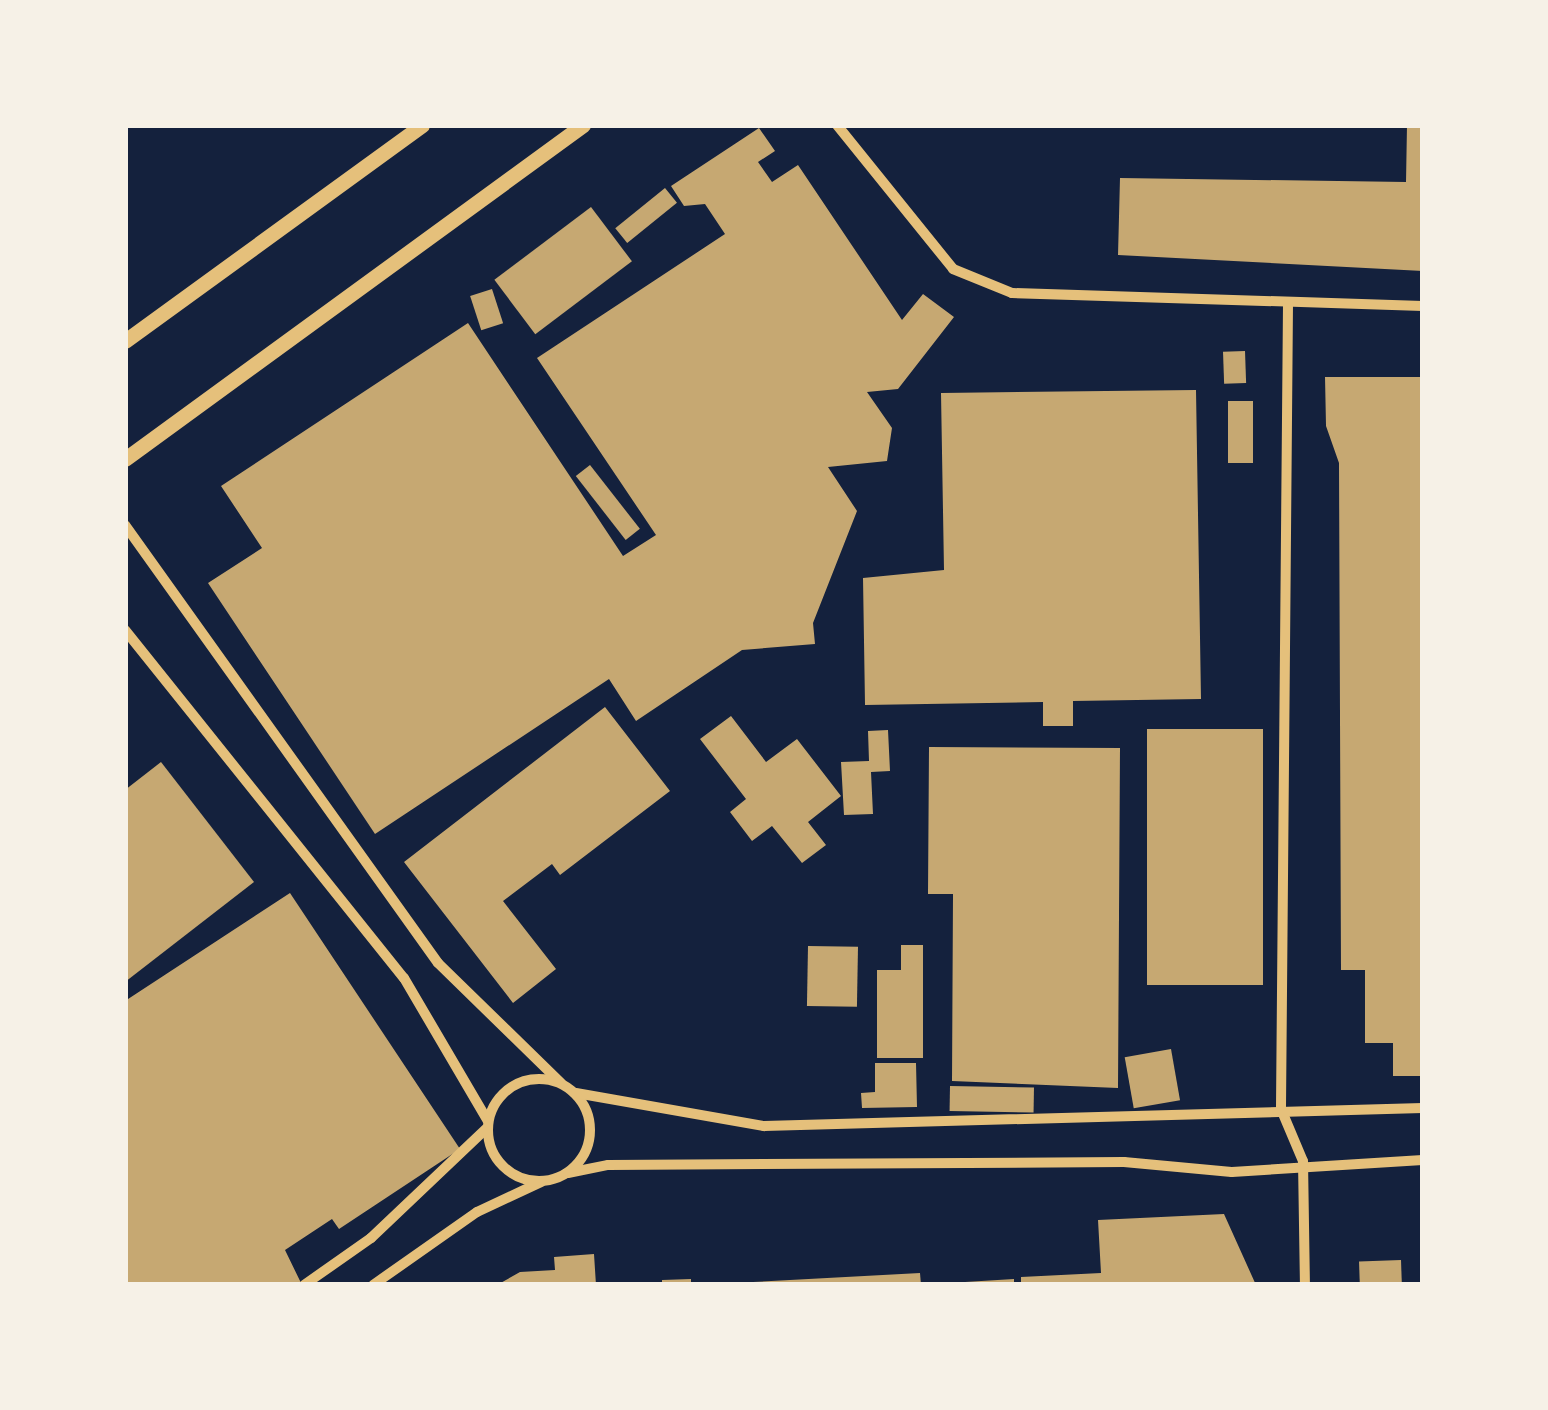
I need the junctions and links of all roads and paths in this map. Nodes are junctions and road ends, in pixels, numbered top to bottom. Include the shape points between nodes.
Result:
1 (422, 125) edge
2 (582, 125) edge
3 (837, 125) edge
4 (1288, 304) junction
5 (1423, 306) edge
6 (125, 340) edge
7 (125, 459) edge
8 (125, 525) edge
9 (125, 630) edge
10 (561, 1083) junction
11 (576, 1093) junction
12 (1423, 1108) edge
13 (1281, 1109) junction
14 (488, 1124) junction
15 (1423, 1160) edge
16 (1303, 1161) junction
17 (568, 1173) junction
18 (541, 1182) junction
19 (304, 1285) edge
20 (373, 1285) edge
21 (1306, 1285) edge

1 - 6 street
2 - 7 street
3 - 4 street via 953,269 1012,293
4 - 5 street
4 - 13 street
8 - 10 street via 438,963
9 - 14 street via 404,978
10 - 11 street
10 - 14 street via 517,1083
11 - 13 street via 764,1126 1130,1122
11 - 17 street via 591,1140
12 - 13 street
13 - 16 street
14 - 18 street via 505,1169
14 - 19 street via 370,1238
15 - 16 street
16 - 17 street via 1232,1172 1124,1162 608,1165
16 - 21 street
17 - 18 street
18 - 20 street via 478,1212

